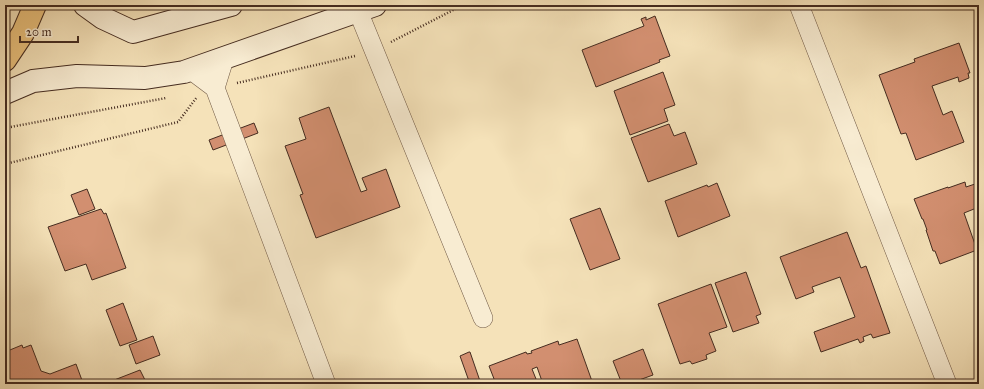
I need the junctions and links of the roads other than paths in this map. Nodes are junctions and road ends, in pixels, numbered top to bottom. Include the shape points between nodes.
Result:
1 (35, 5) edge
2 (85, 5) edge
3 (231, 5) edge
4 (799, 5) edge
5 (366, 8) edge
6 (224, 59) junction
7 (5, 60) edge
8 (191, 70) junction
9 (212, 86) junction
10 (5, 93) edge
11 (483, 318) dead end
12 (326, 384) edge
13 (947, 384) edge

1 - 7 main road via 23,33
2 - 3 main road via 103,18 133,32
4 - 13 street
5 - 6 main road
5 - 11 street
6 - 8 main road
6 - 9 street
8 - 9 street
8 - 10 main road via 145,78 76,76 40,80
9 - 12 street

